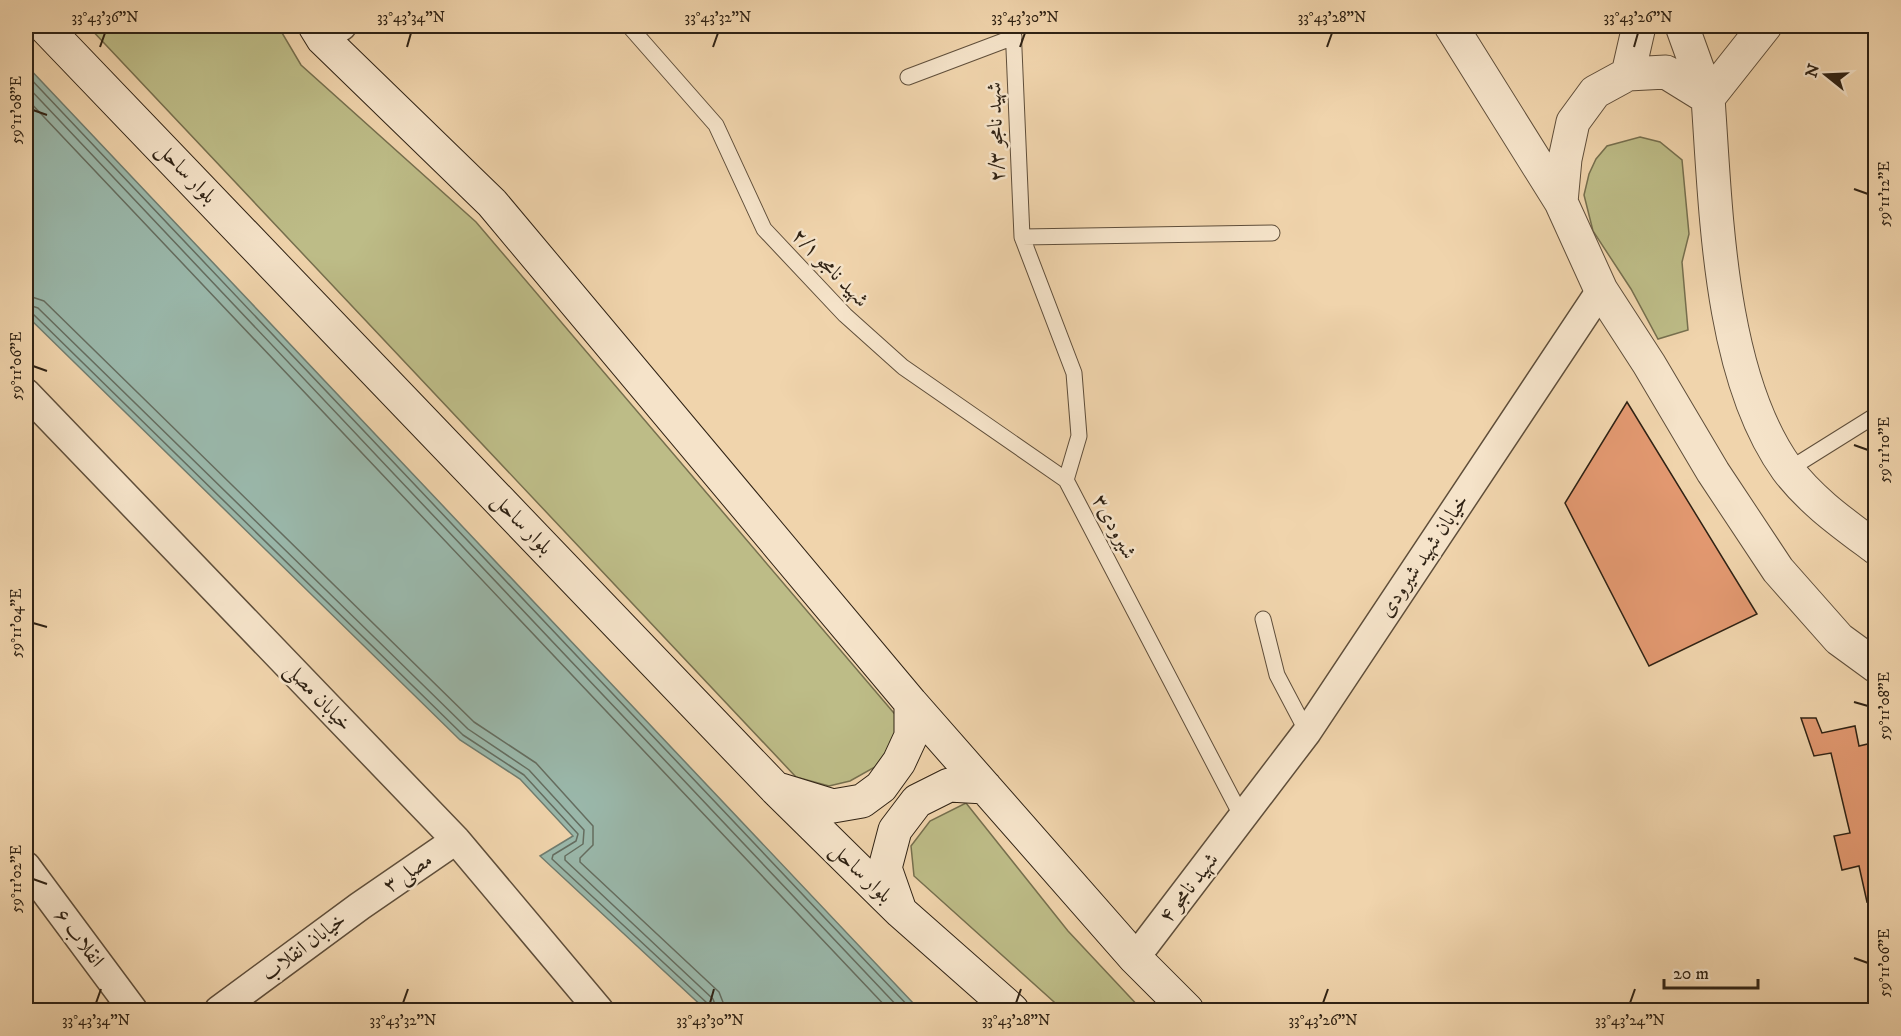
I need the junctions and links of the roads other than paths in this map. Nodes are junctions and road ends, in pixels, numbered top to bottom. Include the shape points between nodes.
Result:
1 (44, 26) edge
2 (629, 26) edge
3 (1451, 26) edge
4 (1639, 26) edge
5 (1682, 26) edge
6 (1765, 26) edge
7 (327, 30) edge
8 (1013, 31) edge
9 (1628, 74) junction
10 (908, 78) dead end
11 (1708, 98) junction
12 (1561, 202) junction
13 (1272, 233) dead end
14 (1022, 237) junction
15 (1601, 290) junction
16 (30, 404) edge
17 (1875, 415) edge
18 (1788, 470) junction
19 (1066, 480) junction
20 (1875, 548) edge
21 (1263, 619) dead end
22 (1875, 666) edge
23 (911, 703) junction
24 (1307, 732) junction
25 (985, 786) junction
26 (777, 789) junction
27 (1243, 819) junction
28 (456, 840) junction
29 (26, 866) edge
30 (360, 906) joint
31 (901, 912) junction
32 (1135, 958) junction
33 (133, 1011) edge
34 (219, 1011) edge
35 (599, 1011) edge
36 (1011, 1011) edge
37 (1187, 1011) edge

1 - 26 main road, بلوار ساحل
2 - 19 lane, شهید نامجو ۲/۱ via 716,125 764,229 845,315 903,366
3 - 12 main road
4 - 9 main road
5 - 11 main road
6 - 11 main road
7 - 23 main road via 492,202
8 - 10 lane
8 - 14 lane, شهید نامجو ۲/۳
9 - 11 main road via 1666,72
9 - 12 main road via 1595,92 1573,122
11 - 18 main road via 1729,318 1760,425
12 - 15 main road
13 - 14 lane
14 - 19 lane, شیرودی۳ via 1074,373 1079,436
15 - 22 main road via 1778,570 1839,639
15 - 24 street, خیابان شهید شیرودی
16 - 28 street, خیابان مصلی
17 - 18 lane
18 - 20 main road via 1823,508
19 - 27 lane, شیرودی۳
21 - 24 lane via 1277,675
23 - 25 main road
23 - 26 main road via 910,736 899,762 881,787 862,801 833,806
24 - 27 street, خیابان شهید شیرودی
25 - 31 main road via 950,785 917,801 895,830 885,868
25 - 32 main road
26 - 31 main road, بلوار ساحل
27 - 32 street, شهید نامجو ۴
28 - 30 street, مصلی ۳
28 - 35 street, خیابان مصلی
29 - 33 street, انقلاب ۶
30 - 34 street, خیابان انقلاب
31 - 36 main road, بلوار ساحل
32 - 37 main road

